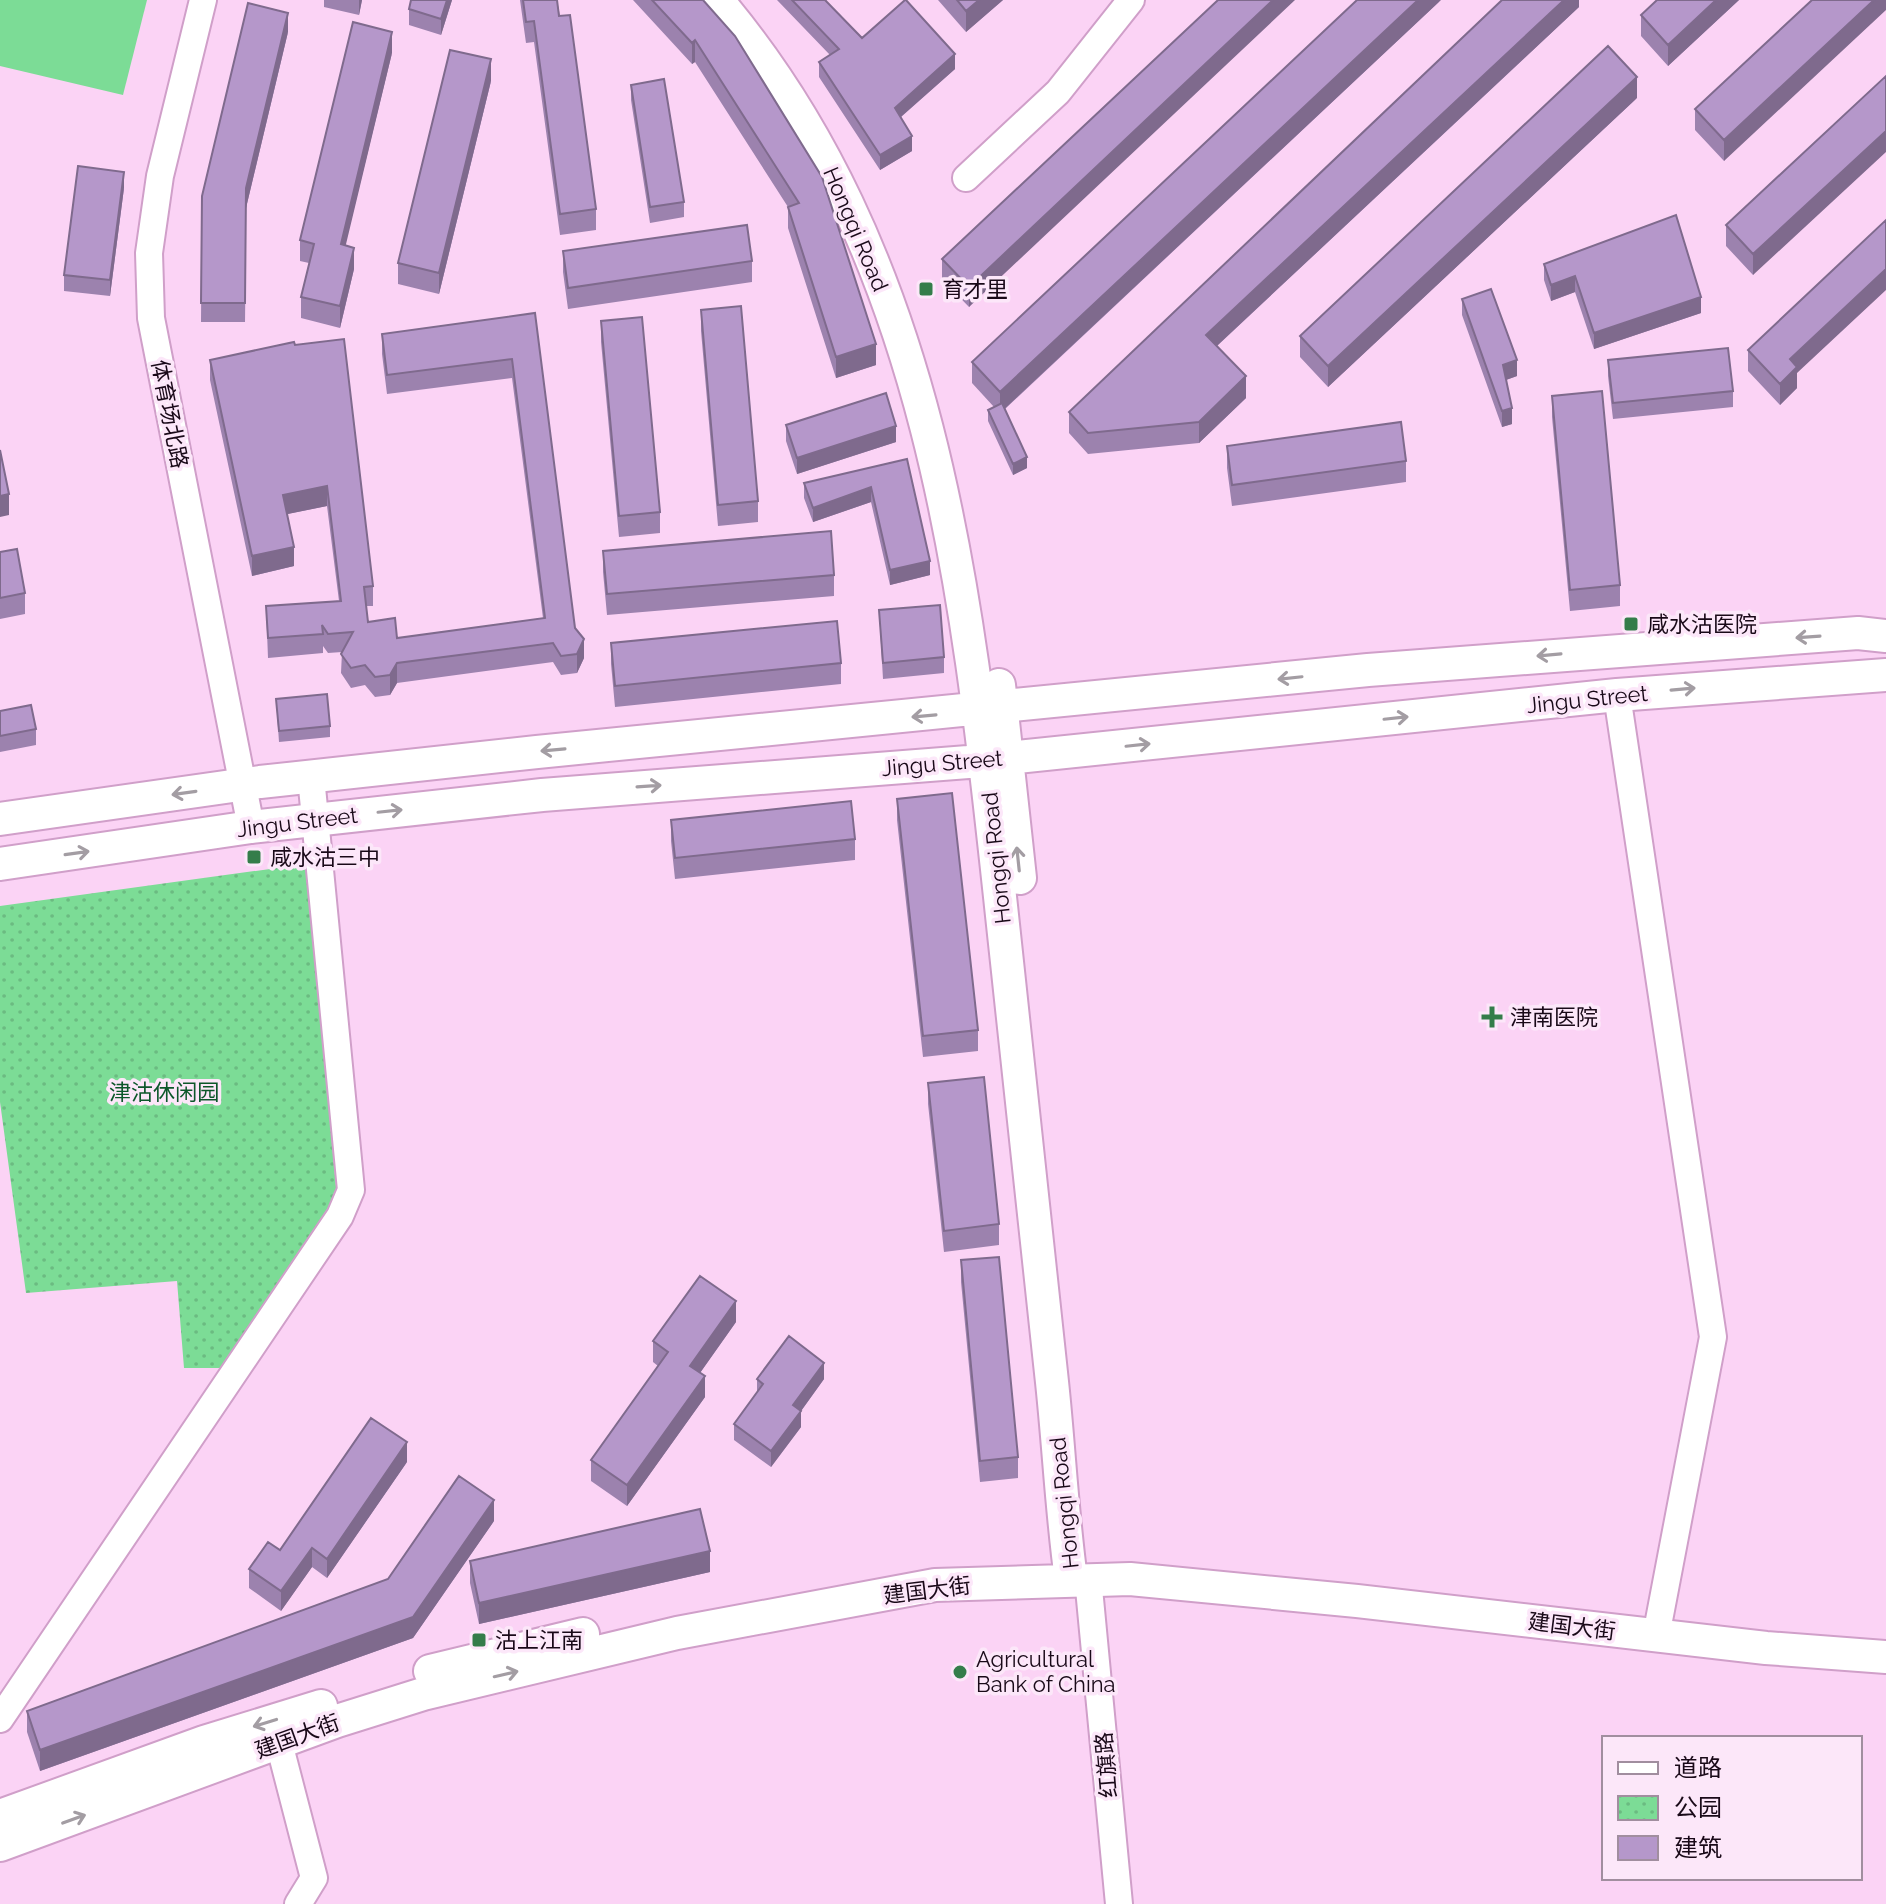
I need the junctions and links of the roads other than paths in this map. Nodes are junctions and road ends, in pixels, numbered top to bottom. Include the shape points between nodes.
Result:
1 (203, 0) edge
2 (217, 0) edge
3 (717, 0) edge
4 (740, 0) edge
5 (1131, 0) edge
6 (966, 178) dead end
7 (1877, 630) edge
8 (985, 664) junction
9 (1886, 675) edge
10 (1617, 695) junction
11 (1057, 703) junction
12 (995, 728) junction
13 (311, 777) junction
14 (251, 783) junction
15 (0, 819) edge
16 (316, 819) junction
17 (259, 826) junction
18 (0, 864) edge
19 (1078, 1568) junction
20 (1658, 1628) junction
21 (1886, 1647) edge
22 (1886, 1657) edge
23 (0, 1719) edge
24 (279, 1743) junction
25 (0, 1816) edge
26 (0, 1845) edge
27 (298, 1904) edge
28 (1105, 1904) edge
29 (1119, 1904) edge

1 - 14 street, 体育场北路 via 160,176 149,253 151,318
2 - 14 street, 体育场北路 via 163,242 165,308
3 - 8 main road, Hongqi Road via 754,43 827,161 889,307 936,454
4 - 8 main road, Hongqi Road via 815,100 862,188 890,256 944,410 975,541
5 - 6 street via 1058,92
7 -> 11 main road, Jingu Street via 1383,669
8 - 11 main road via 1014,692
8 - 12 main road, Hongqi Road
10 -> 9 main road, Jingu Street
12 -> 10 main road, Jingu Street via 1060,753
10 - 20 street via 1713,1337
11 - 12 main road, Jingu Street
12 -> 13 main road, Jingu Street
16 -> 12 main road, Jingu Street via 542,795
12 - 19 main road, Hongqi Road
13 - 14 main road, Jingu Street
13 - 16 street
14 -> 15 main road, Jingu Street
14 - 17 street, 体育场北路
16 - 17 main road, Jingu Street
16 - 23 street via 351,1190 340,1216
18 -> 17 main road, Jingu Street
19 - 20 main road, 建国大街 via 1357,1601
24 -> 19 main road, 建国大街 via 423,1694 677,1633 935,1585
19 -> 25 main road, 建国大街 via 916,1566 502,1651 204,1742
19 - 28 street, 红旗路
19 - 29 street, 红旗路
20 - 21 main road, 建国大街
20 - 22 main road, 建国大街
26 -> 24 main road, 建国大街
24 - 27 street via 314,1878

